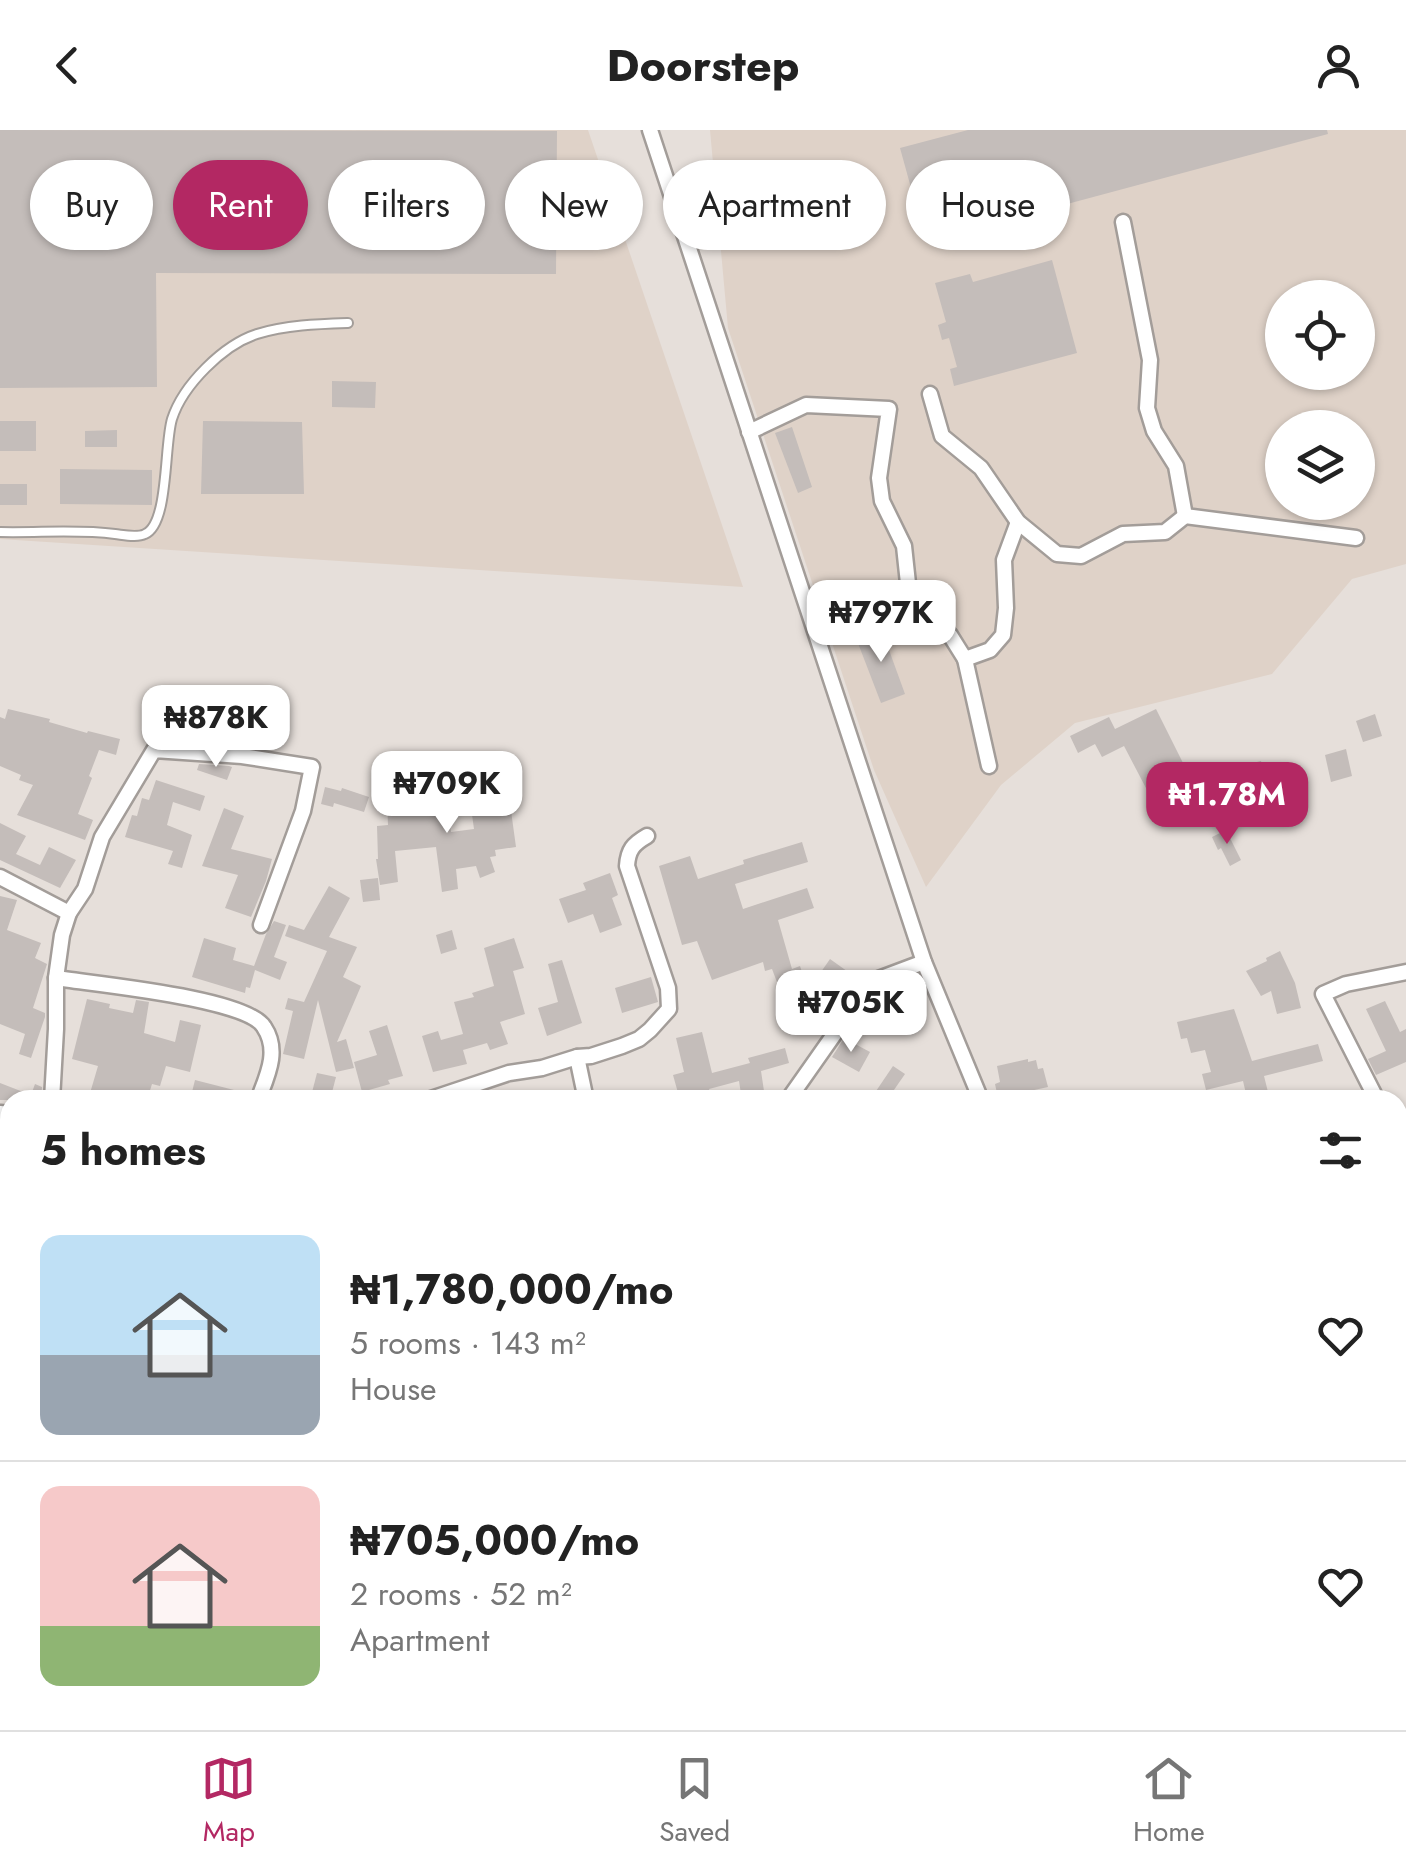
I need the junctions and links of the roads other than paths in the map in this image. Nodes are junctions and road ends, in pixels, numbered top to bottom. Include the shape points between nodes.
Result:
1 (650, 130) edge
2 (1123, 222) dead end
3 (348, 323) dead end
4 (930, 394) dead end
5 (750, 432) junction
6 (1185, 516) junction
7 (1018, 522) junction
8 (0, 532) edge
9 (1356, 538) dead end
10 (965, 659) junction
11 (989, 766) dead end
12 (646, 836) dead end
13 (0, 878) edge
14 (69, 913) junction
15 (262, 925) dead end
16 (924, 962) junction
17 (1406, 972) edge
18 (56, 978) junction
19 (577, 1057) junction
20 (53, 1090) edge
21 (262, 1090) edge
22 (458, 1090) edge
23 (584, 1090) edge
24 (795, 1090) edge
25 (977, 1090) edge
26 (1372, 1090) edge

1 - 5 street
2 - 6 street via 1150,360 1147,408 1176,466
3 - 8 lane via 255,335 222,353 196,380 172,420 156,528 142,536
4 - 7 street via 942,436 982,468
5 - 10 street via 806,405 889,409 878,478 904,546 910,602 950,635
5 - 16 street
6 - 7 street via 1165,532 1123,534 1081,556 1057,554
6 - 9 street
7 - 10 street via 1004,560 1002,634 990,650
10 - 11 street
12 - 19 street via 635,842 626,866 668,988 669,1009 639,1039
13 - 14 street
14 - 15 street via 102,837 154,750 188,752 312,767
14 - 18 street
16 - 24 street via 876,980
16 - 25 street
17 - 26 street via 1324,994
18 - 20 street
18 - 21 street via 237,1009 263,1023 272,1046
19 - 22 street
19 - 23 street

